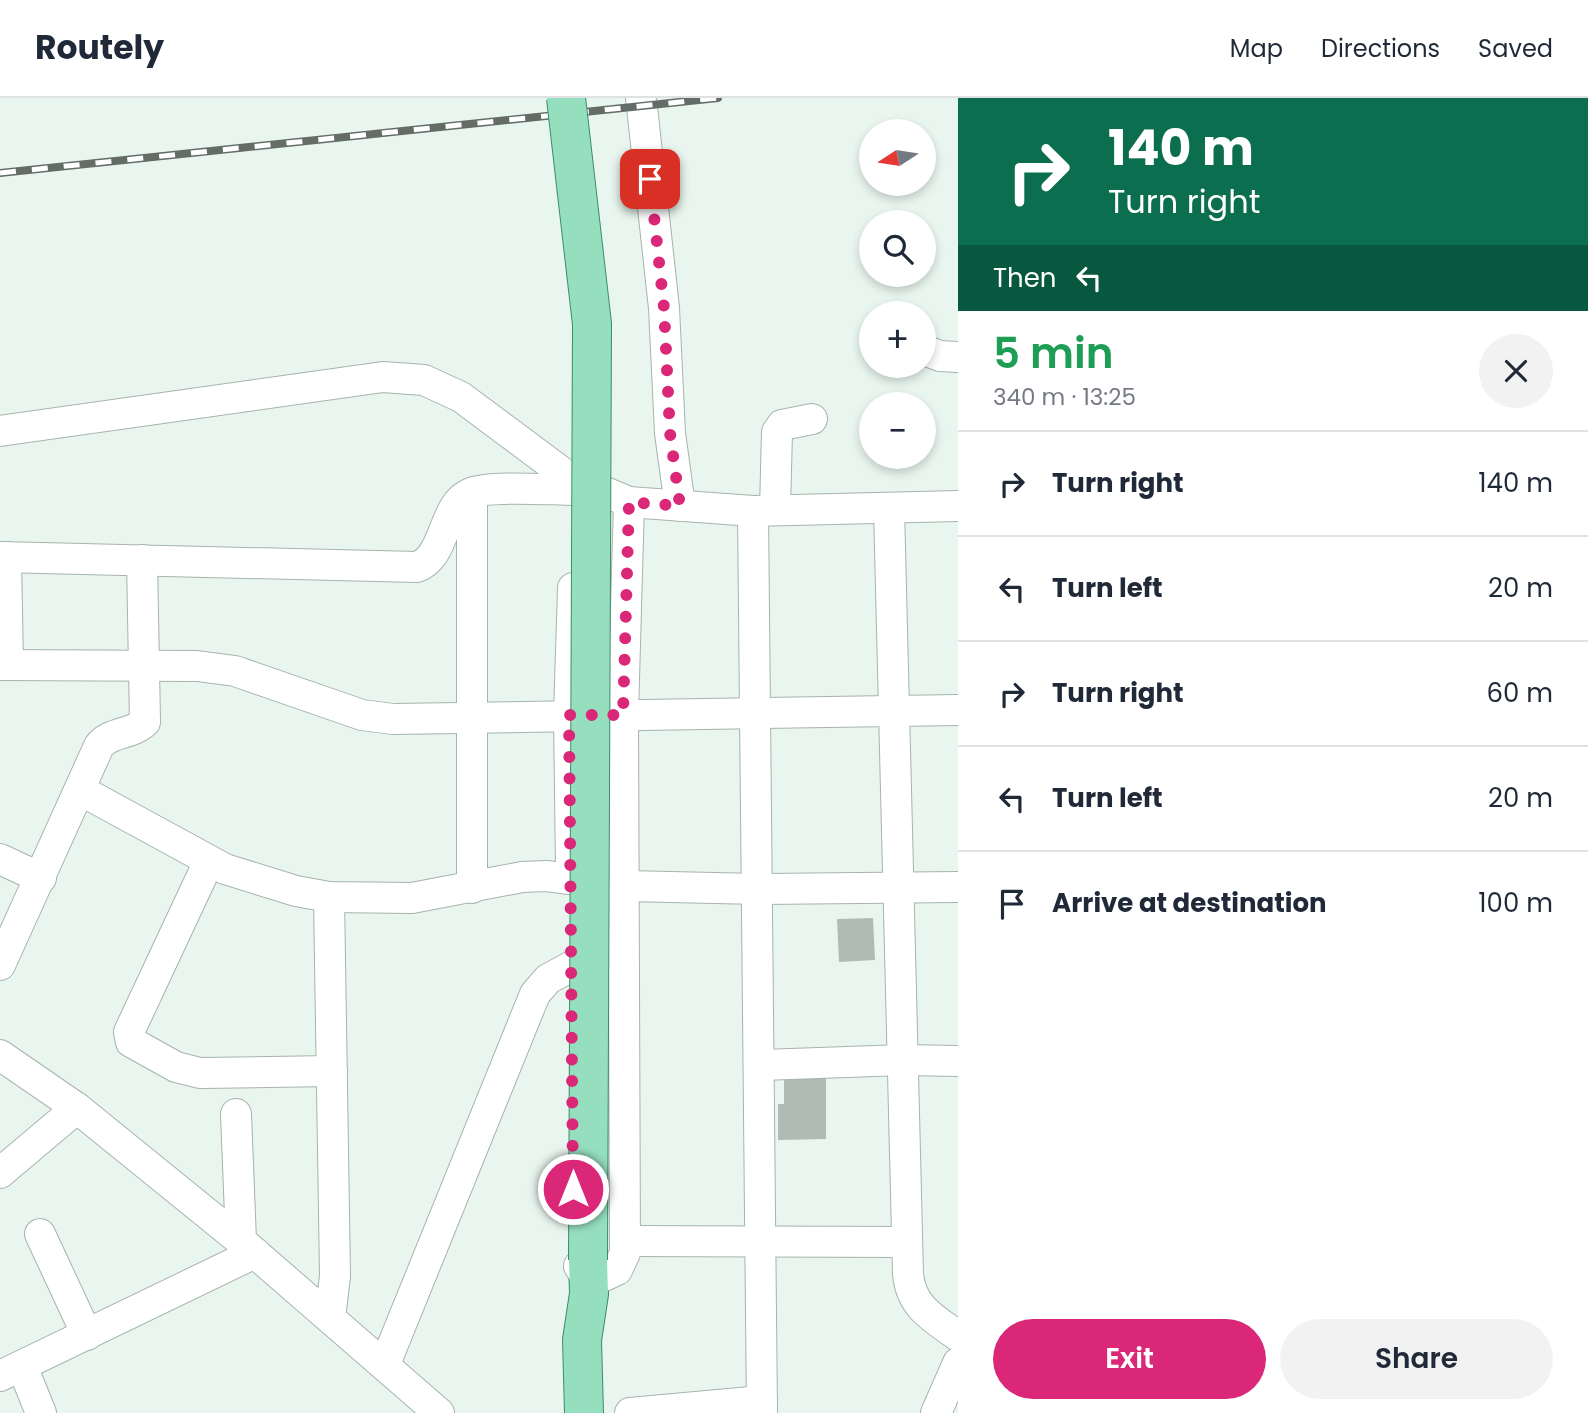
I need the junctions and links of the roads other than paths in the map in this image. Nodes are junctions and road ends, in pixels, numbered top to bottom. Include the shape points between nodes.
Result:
1 (566, 98) edge
2 (641, 98) edge
3 (936, 354) edge
4 (958, 357) edge
5 (812, 419) dead end
6 (0, 431) edge
7 (576, 485) junction
8 (472, 492) junction
9 (629, 502) junction
10 (680, 506) junction
11 (958, 506) edge
12 (889, 508) junction
13 (764, 510) junction
14 (3, 557) edge
15 (142, 560) junction
16 (4, 665) edge
17 (145, 666) junction
18 (958, 710) edge
19 (894, 712) junction
20 (757, 713) junction
21 (569, 715) junction
22 (623, 715) junction
23 (473, 718) junction
24 (80, 790) junction
25 (0, 859) edge
26 (209, 861) junction
27 (41, 878) junction
28 (572, 879) junction
29 (626, 886) junction
30 (898, 887) junction
31 (958, 887) edge
32 (472, 888) junction
33 (760, 890) junction
34 (329, 897) junction
35 (0, 965) edge
36 (572, 966) junction
37 (902, 1060) junction
38 (958, 1061) edge
39 (761, 1065) junction
40 (7, 1070) edge
41 (331, 1071) junction
42 (77, 1108) junction
43 (236, 1114) dead end
44 (0, 1172) edge
45 (40, 1234) dead end
46 (762, 1240) junction
47 (625, 1241) junction
48 (907, 1241) junction
49 (248, 1247) junction
50 (589, 1279) junction
51 (330, 1318) junction
52 (87, 1335) junction
53 (958, 1336) edge
54 (958, 1363) edge
55 (386, 1364) junction
56 (11, 1371) edge
57 (762, 1407) edge
58 (41, 1413) edge
59 (439, 1413) edge
60 (584, 1413) edge
61 (600, 1413) edge
62 (630, 1413) edge
63 (936, 1413) edge

1 - 50 main road, bridge via 592,324
2 - 10 street
3 - 4 street
5 - 13 street via 782,425 777,432
6 - 7 street via 383,377 424,380 461,397
7 - 8 street
7 - 9 street
7 - 21 street
8 - 15 street via 457,505 429,559 417,567
8 - 23 street
9 - 10 street
9 - 22 street
10 - 13 street
11 - 12 street
12 - 13 street
12 - 19 street
13 - 20 street
14 - 15 street
14 - 16 street
15 - 17 street
16 - 17 street
17 - 23 street via 235,671 362,715
17 - 24 street via 145,722 103,740
18 - 19 street
19 - 20 street
19 - 30 street
20 - 22 street
20 - 33 street
21 - 22 street
21 - 23 street
21 - 28 street
22 - 29 street
23 - 32 street
24 - 26 street
24 - 27 street
25 - 27 street
26 - 34 street via 296,891
26 - 41 street via 129,1032 131,1042 176,1067 200,1073
27 - 35 street
28 - 29 street
28 - 32 street via 522,877
28 - 36 street
29 - 33 street
29 - 47 street
30 - 31 street
30 - 33 street
30 - 37 street
32 - 34 street via 412,898
33 - 39 street
34 - 41 street
36 - 50 street via 573,1244 578,1264
36 - 55 street via 548,979 535,995
37 - 38 street
37 - 39 street
37 - 48 street
39 - 46 street
40 - 42 street
41 - 51 street via 335,1294
42 - 44 street
42 - 49 street
43 - 49 street
45 - 52 street
46 - 47 street
46 - 48 street
46 - 57 street
47 - 50 street via 623,1262 617,1270
48 - 53 street via 909,1290 917,1304
49 - 51 street
49 - 52 street
50 - 60 main road via 582,1340
50 - 61 main road via 600,1345
51 - 55 street
52 - 56 street
54 - 63 street
55 - 59 street
56 - 58 street
57 - 62 street

